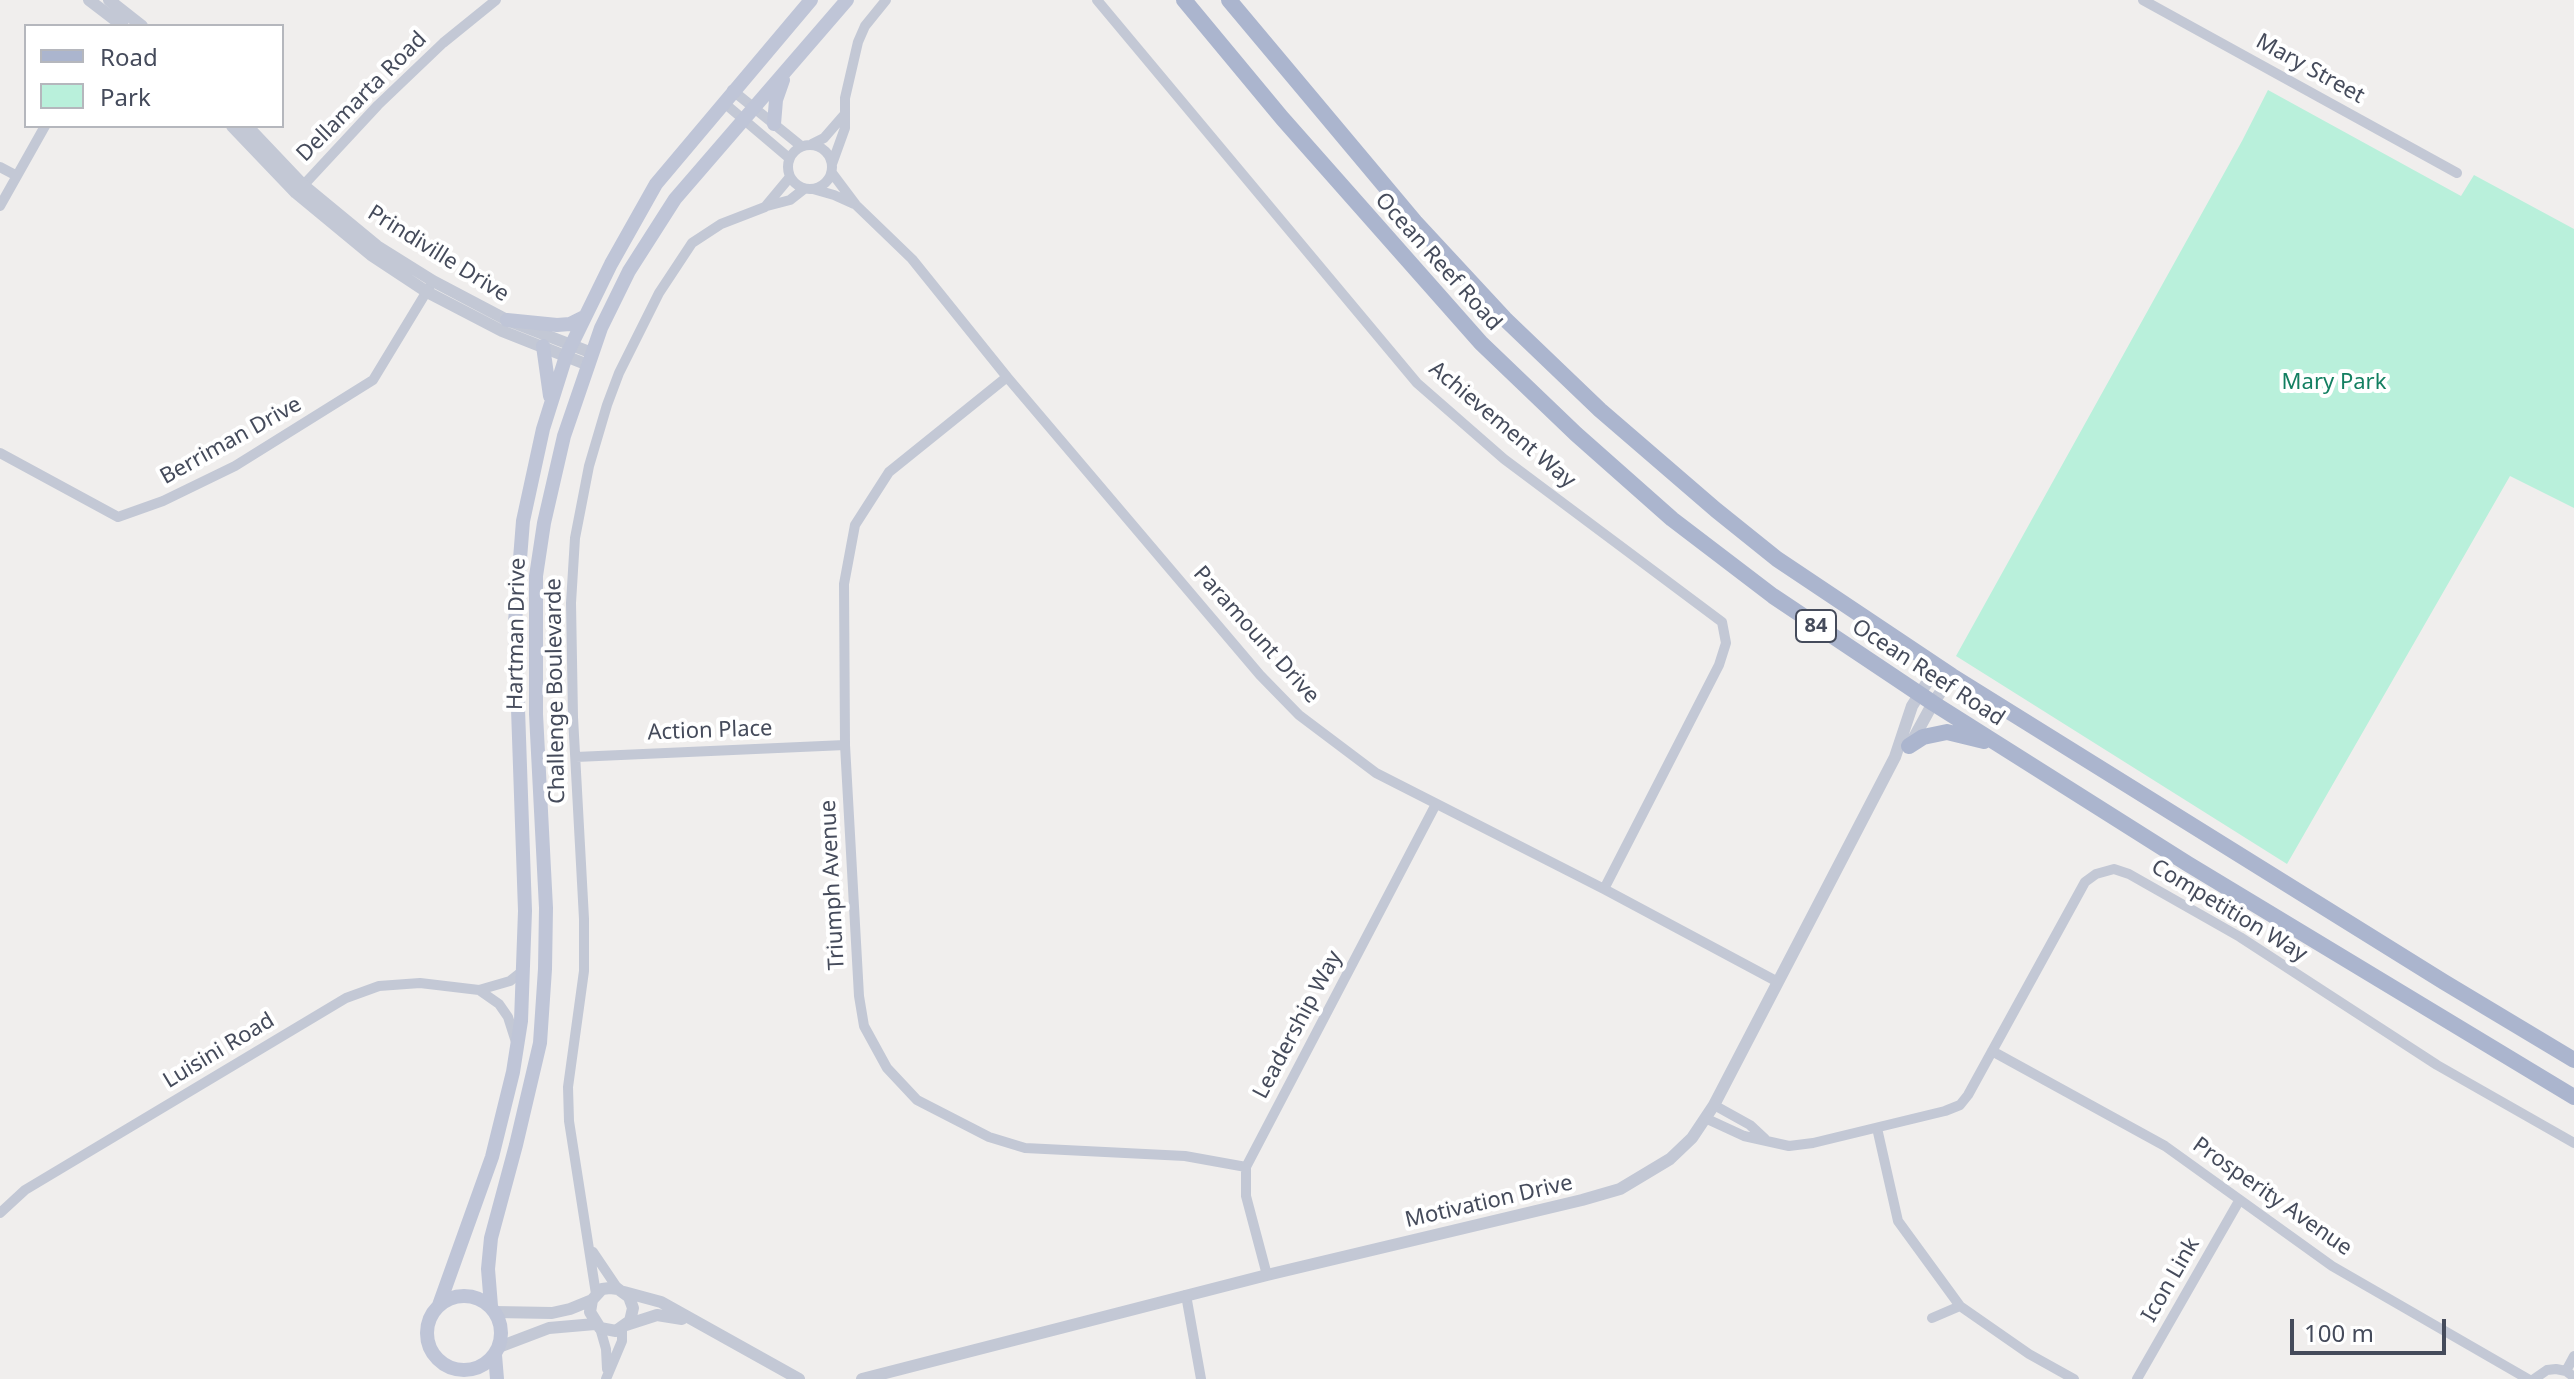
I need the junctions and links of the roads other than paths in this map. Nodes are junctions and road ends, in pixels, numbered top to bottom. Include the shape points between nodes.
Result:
1 (89, 0) edge
2 (496, 0) edge
3 (847, 0) edge
4 (886, 0) edge
5 (1097, 0) edge
6 (1184, 0) edge
7 (1229, 0) edge
8 (2143, 0) edge
9 (808, 2) edge
10 (109, 12) edge
11 (137, 24) edge
12 (788, 69) junction
13 (728, 96) junction
14 (754, 108) junction
15 (844, 115) junction
16 (743, 120) junction
17 (774, 124) junction
18 (44, 128) edge
19 (234, 128) edge
20 (249, 128) edge
21 (806, 145) junction
22 (789, 158) junction
23 (0, 167) edge
24 (832, 168) junction
25 (2457, 173) dead end
26 (17, 176) junction
27 (790, 177) junction
28 (300, 189) junction
29 (809, 189) junction
30 (856, 205) junction
31 (0, 206) edge
32 (765, 207) junction
33 (430, 286) junction
34 (584, 317) junction
35 (507, 320) junction
36 (543, 346) junction
37 (569, 350) junction
38 (590, 359) junction
39 (1007, 377) junction
40 (551, 404) junction
41 (0, 453) edge
42 (1944, 671) junction
43 (1926, 698) junction
44 (845, 745) junction
45 (1909, 746) junction
46 (2011, 752) junction
47 (576, 757) junction
48 (1895, 757) junction
49 (1436, 804) junction
50 (1604, 889) junction
51 (525, 968) junction
52 (1776, 981) junction
53 (479, 990) junction
54 (517, 1046) junction
55 (1992, 1051) junction
56 (2573, 1060) edge
57 (2574, 1097) edge
58 (1714, 1105) junction
59 (1705, 1118) junction
60 (1877, 1128) junction
61 (1767, 1140) junction
62 (2574, 1143) edge
63 (1246, 1167) junction
64 (2239, 1201) junction
65 (0, 1213) edge
66 (588, 1243) junction
67 (1267, 1275) junction
68 (621, 1290) junction
69 (1186, 1295) junction
70 (594, 1297) junction
71 (439, 1305) junction
72 (1960, 1306) junction
73 (493, 1309) junction
74 (1932, 1318) dead end
75 (693, 1321) junction
76 (597, 1326) junction
77 (624, 1327) junction
78 (497, 1351) junction
79 (2574, 1356) edge
80 (440, 1361) junction
81 (2570, 1374) edge
82 (606, 1377) edge
83 (452, 1379) edge
84 (497, 1379) edge
85 (799, 1379) edge
86 (862, 1379) edge
87 (1201, 1379) edge
88 (2074, 1379) edge
89 (2137, 1379) edge
90 (2528, 1379) edge
91 (2534, 1379) edge

1 - 10 street
2 - 28 street, Dellamarta Road via 399,84
3 - 12 main road, Hartman Drive
4 - 15 street via 858,42
5 - 50 street, Achievement Way via 1417,383 1504,459 1722,622 1726,643 1719,665
6 - 43 main road, Ocean Reef Road / 84 via 1481,343 1576,434 1672,519 1773,596
7 - 42 main road, Ocean Reef Road / 84 via 1415,222 1600,410 1777,559
8 - 25 street, Mary Street
9 - 13 main road, Hartman Drive
10 - 11 street
12 - 14 main road, Hartman Drive
12 - 17 main road
13 - 14 street
13 - 16 street
13 - 34 main road, Hartman Drive via 656,184
14 - 16 main road, Hartman Drive
14 - 17 street
15 - 21 street via 824,138
15 - 24 street
16 - 22 street
16 - 38 main road, Hartman Drive via 675,199 629,271
17 - 21 street
18 - 26 street
19 - 28 street, Prindiville Drive
20 - 28 street, Prindiville Drive
21 - 22 street
21 - 24 street via 823,149
22 - 27 street
23 - 26 street
24 - 29 street via 828,181
24 - 30 street, Paramount Drive
26 - 31 street
27 - 29 street
27 - 32 street, Challenge Boulevarde
28 - 33 street, Prindiville Drive via 371,255
29 - 30 street, Paramount Drive
29 - 32 street, Challenge Boulevarde
30 - 39 street, Paramount Drive via 912,259
32 - 47 street, Challenge Boulevarde via 721,224 692,243 659,293 607,405 575,538 571,603
33 - 35 street, Prindiville Drive
33 - 36 street, Prindiville Drive via 502,331
33 - 41 street, Berriman Drive via 373,380 235,466 163,501 118,517
34 - 35 main road via 557,325
34 - 37 main road, Hartman Drive
35 - 37 street, Prindiville Drive
36 - 37 street, Prindiville Drive
36 - 40 main road
37 - 38 street, Prindiville Drive
37 - 40 main road, Hartman Drive
38 - 73 main road, Hartman Drive via 564,436 536,576 545,969 540,1043 488,1255
39 - 44 street, Triumph Avenue via 889,472 855,525 844,584
39 - 49 street, Paramount Drive via 1299,715 1376,773
40 - 51 main road, Hartman Drive via 523,521 515,622
42 - 43 street, Motivation Drive
42 - 56 main road, Ocean Reef Road / 84
43 - 45 street, Motivation Drive
43 - 46 main road, Ocean Reef Road / 84
43 - 48 street, Motivation Drive via 1909,714
44 - 47 street, Action Place
44 - 63 street, Triumph Avenue via 864,1026 887,1068 917,1100 989,1137 1025,1148 1185,1156
45 - 46 main road via 1947,732
45 - 48 street, Motivation Drive
46 - 57 main road, Ocean Reef Road / 84
47 - 66 street, Challenge Boulevarde via 584,971 568,1098
48 - 52 street, Motivation Drive
49 - 50 street, Paramount Drive
49 - 63 street, Leadership Way
50 - 52 street, Paramount Drive
51 - 53 street, Luisini Road via 510,981
51 - 54 main road, Hartman Drive
52 - 58 street, Motivation Drive
53 - 54 street via 508,1017
53 - 65 street, Luisini Road via 420,983 379,986 346,998 25,1190
54 - 71 main road, Hartman Drive via 492,1157
55 - 60 street, Competition Way via 1960,1105
55 - 62 street, Competition Way via 2085,882 2114,869 2240,937 2437,1065
55 - 64 street, Prosperity Avenue via 2165,1146
58 - 59 street, Motivation Drive
58 - 61 street
59 - 61 street, Competition Way
59 - 67 street, Motivation Drive via 1670,1159 1620,1189
60 - 61 street, Competition Way via 1789,1146
60 - 72 street via 1898,1221
63 - 67 street via 1246,1196
64 - 89 street, Icon Link
64 - 90 street, Prosperity Avenue via 2332,1266
66 - 68 street, Challenge Boulevarde
66 - 70 street, Challenge Boulevarde
67 - 69 street, Motivation Drive
68 - 70 street via 610,1288
68 - 75 street via 654,1299
68 - 77 street via 633,1308
69 - 86 street, Motivation Drive
69 - 87 street
70 - 73 street via 552,1313
70 - 76 street via 590,1312
71 - 73 main road via 465,1296
71 - 80 main road via 427,1329
72 - 74 street
72 - 88 street
73 - 78 main road via 501,1323
75 - 77 street via 657,1315
75 - 85 street
76 - 77 street via 611,1331
76 - 78 street via 549,1328
76 - 82 street via 608,1357
77 - 82 street
78 - 80 main road via 475,1369
78 - 84 main road
79 - 81 street
80 - 83 main road
81 - 91 street via 2547,1370

